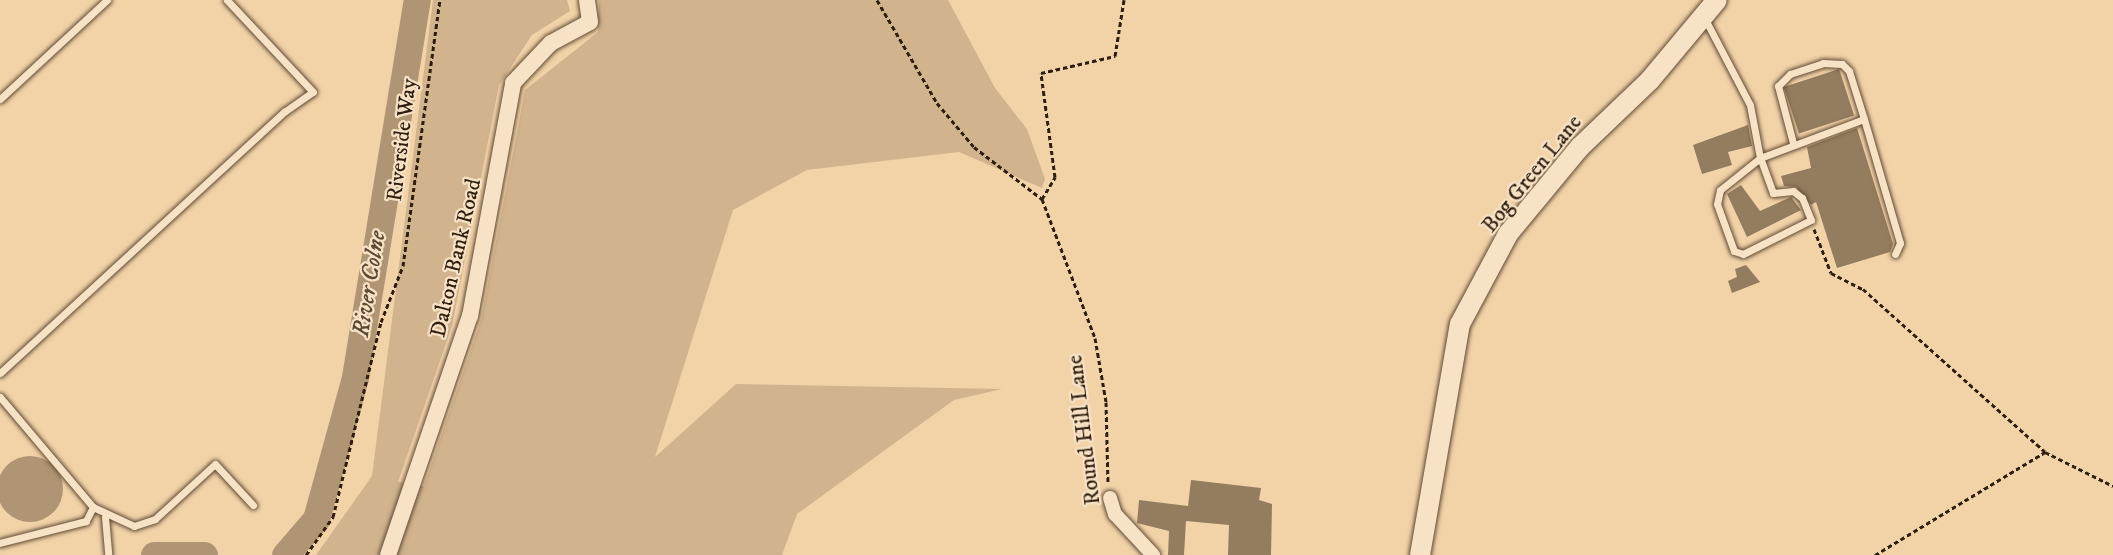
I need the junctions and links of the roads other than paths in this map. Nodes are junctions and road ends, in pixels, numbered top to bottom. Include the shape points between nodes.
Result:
1 (107, 0) edge
2 (227, 0) edge
3 (588, 0) edge
4 (1717, 0) edge
5 (1704, 16) junction
6 (0, 99) edge
7 (1864, 119) junction
8 (1793, 143) junction
9 (1760, 158) junction
10 (1895, 254) dead end
11 (0, 373) edge
12 (0, 397) edge
13 (1110, 498) road end
14 (253, 505) dead end
15 (93, 507) junction
16 (105, 517) junction
17 (0, 543) edge
18 (108, 555) edge
19 (388, 555) edge
20 (1153, 555) edge
21 (1420, 555) edge

1 - 6 lane
2 - 11 lane via 313,92 284,112
3 - 19 street, Dalton Bank Road via 590,22 551,43 513,83 470,316
4 - 5 main road, Bog Green Lane
5 - 9 lane via 1750,105
5 - 21 main road, Bog Green Lane via 1650,80 1580,147 1508,234 1461,324
7 - 8 lane
7 - 8 lane via 1850,71 1842,64 1823,63 1790,74 1778,86
7 - 10 lane via 1900,243
8 - 9 lane
9 - 9 lane via 1720,190 1717,204 1734,251 1743,254 1811,220 1802,198 1793,191 1773,194
12 - 15 lane
13 - 20 street, Round Hill Lane via 1115,514
14 - 16 lane via 215,464 155,519 134,526
15 - 16 lane
15 - 17 lane via 86,521
16 - 18 lane

